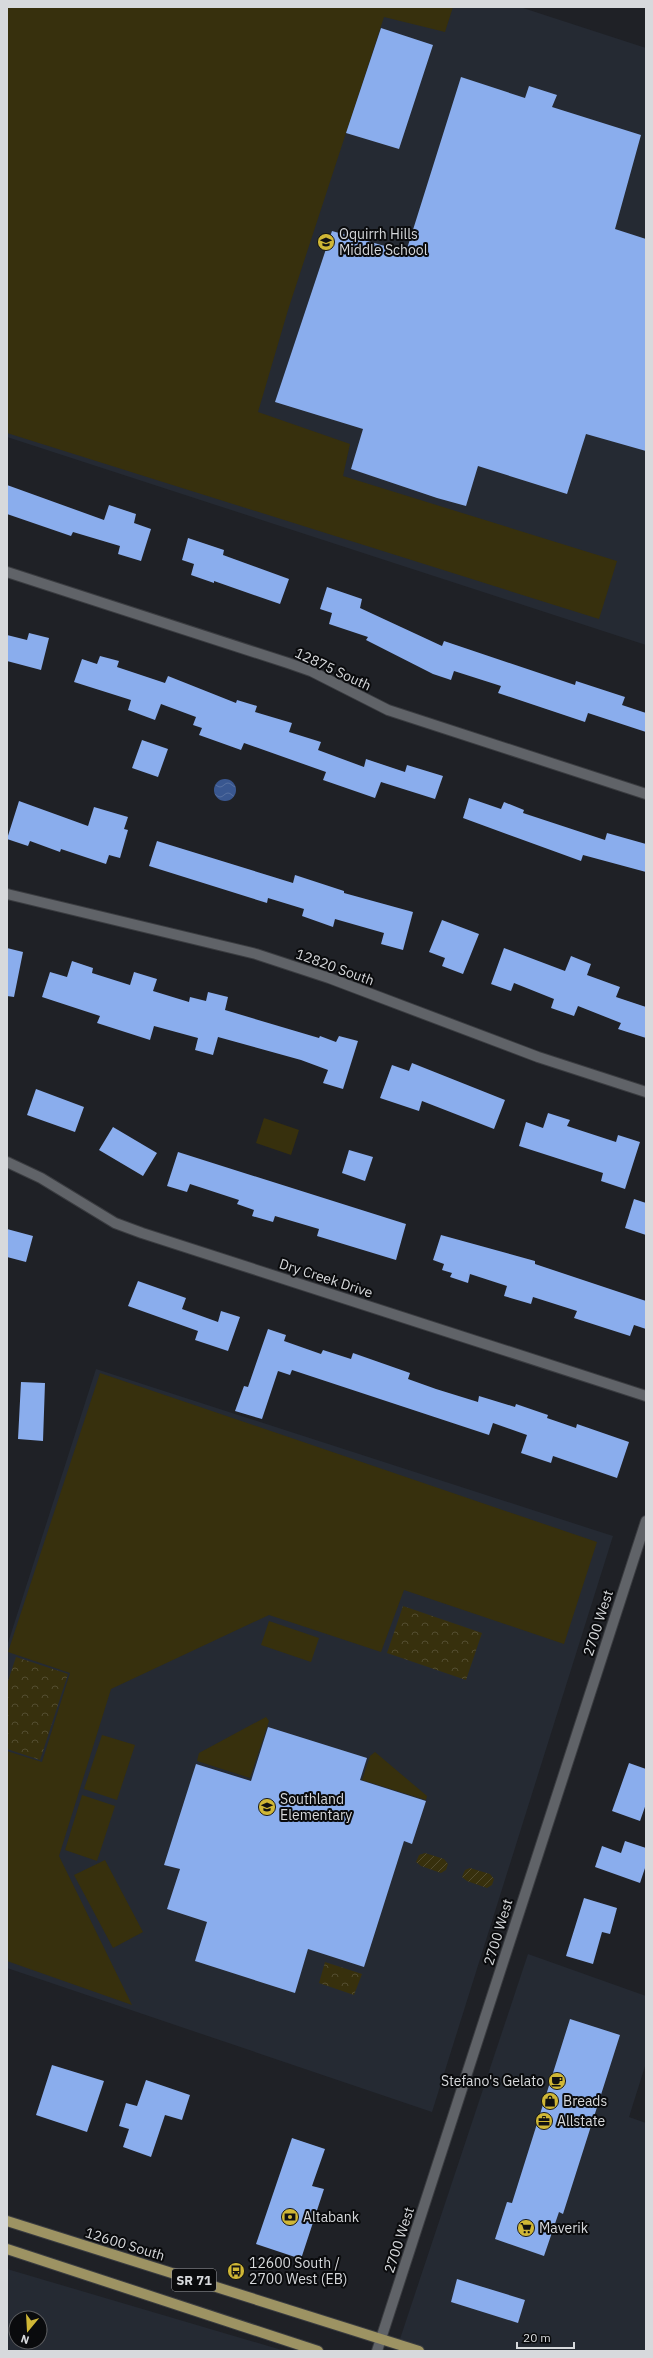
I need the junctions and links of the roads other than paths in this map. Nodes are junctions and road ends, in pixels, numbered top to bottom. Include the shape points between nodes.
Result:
1 (7, 572) edge
2 (646, 794) edge
3 (7, 894) edge
4 (646, 1092) edge
5 (7, 1162) edge
6 (646, 1396) edge
7 (646, 1521) edge
8 (7, 2221) edge
9 (7, 2249) edge
10 (381, 2339) junction
11 (318, 2351) edge
12 (377, 2351) edge
13 (419, 2351) edge

1 - 2 street, 12875 South via 288,663 311,671 388,710
3 - 4 street, 12820 South via 256,954 329,978 538,1057
5 - 6 street, Dry Creek Drive via 41,1178 115,1223
7 - 10 street, 2700 West
8 - 10 main road, 12600 South / SR 71
9 - 11 main road, SR 71
10 - 12 street, 2700 West
10 - 13 main road, 12600 South / SR 71

